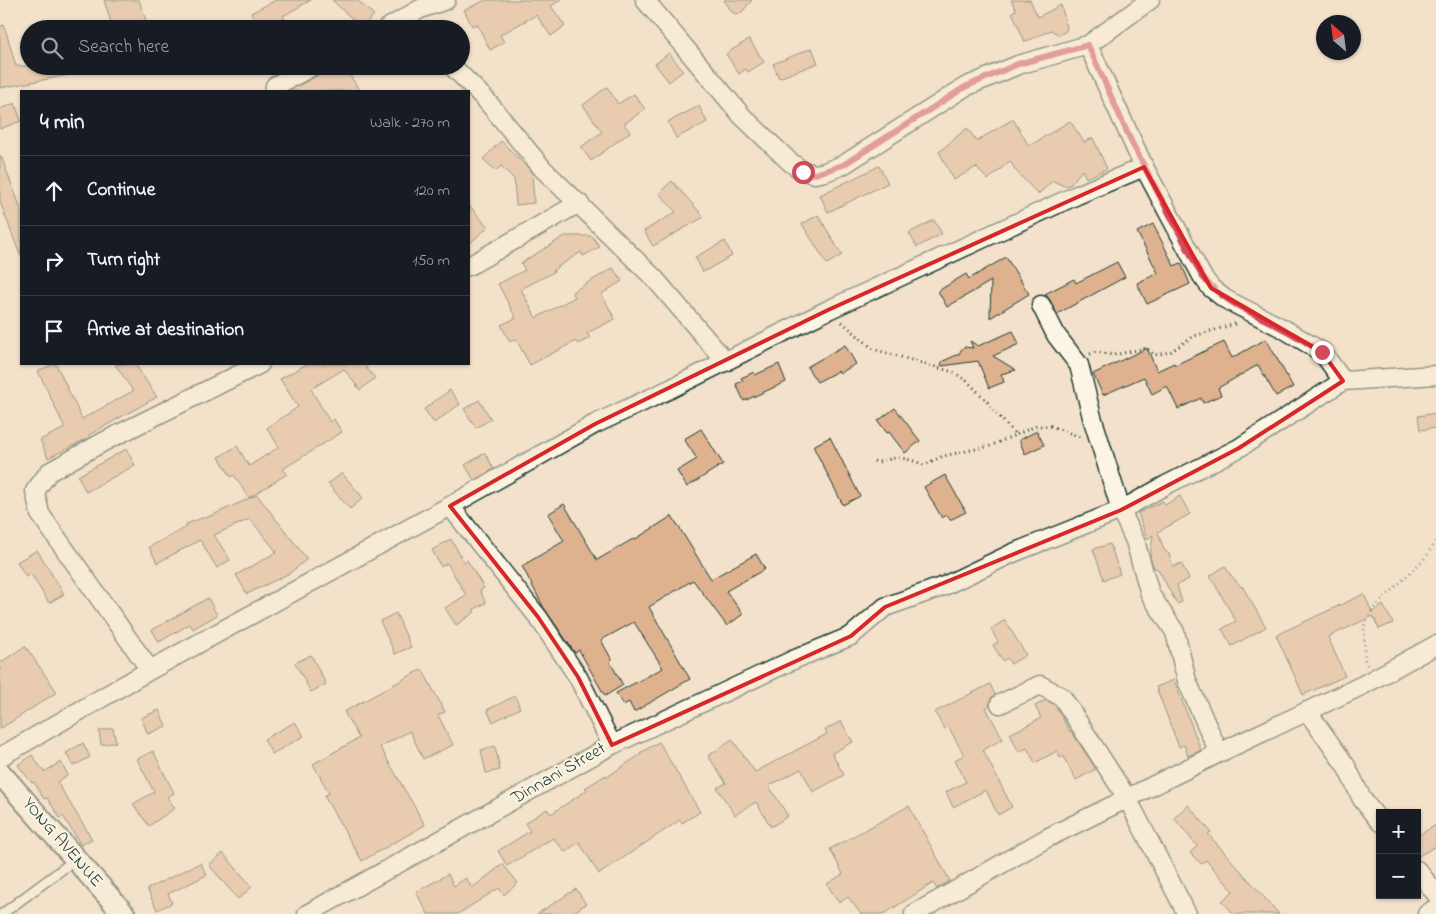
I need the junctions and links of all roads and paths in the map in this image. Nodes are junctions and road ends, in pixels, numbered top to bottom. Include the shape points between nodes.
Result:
1 (446, 0) edge
2 (645, 0) edge
3 (1150, 0) edge
4 (1131, 6) edge
5 (403, 20) edge
6 (1088, 45) junction
7 (296, 75) edge
8 (461, 75) edge
9 (274, 90) edge
10 (1144, 167) junction
11 (579, 203) junction
12 (470, 265) edge
13 (1041, 305) dead end
14 (828, 310) junction
15 (1257, 316) junction
16 (1075, 359) junction
17 (726, 362) junction
18 (255, 365) edge
19 (241, 368) edge
20 (1436, 375) edge
21 (1342, 381) junction
22 (1016, 435) junction
23 (1100, 442) junction
24 (874, 461) dead end
25 (450, 506) junction
26 (1121, 510) junction
27 (1436, 541) edge
28 (1436, 645) edge
29 (150, 670) junction
30 (1372, 680) junction
31 (1000, 704) dead end
32 (1307, 711) junction
33 (612, 745) junction
34 (1219, 753) junction
35 (0, 757) edge
36 (0, 772) edge
37 (1127, 798) junction
38 (1376, 817) edge
39 (76, 859) junction
40 (1421, 875) edge
41 (1436, 894) edge
42 (1436, 908) edge
43 (2, 914) edge
44 (124, 914) edge
45 (307, 914) edge
46 (914, 914) edge
47 (1187, 914) edge
48 (1426, 914) edge

1 - 5 street via 420,9
2 - 6 street via 742,116 790,162 803,172 815,174 843,165 965,87 1018,64
3 - 4 street
4 - 6 street
6 - 10 street
7 - 9 street via 275,86
8 - 11 street via 486,100 543,170
10 - 14 street
10 - 15 street via 1211,288
11 - 12 street
11 - 17 street via 655,280
13 - 16 street via 1056,335
14 - 17 street
14 - 22 path via 873,349 953,372 967,381
15 - 16 path via 1194,336 1170,352 1154,355 1147,348 1141,348 1113,355 1097,352
15 - 21 street via 1322,352
16 - 23 street
17 - 25 street via 595,424
18 - 19 street
19 - 29 street via 49,472 35,491 40,514
20 - 21 street
21 - 26 street via 1239,448
22 - 23 path via 1036,426 1051,426
22 - 24 path via 990,446 943,456 924,465 909,459
23 - 26 street
25 - 29 street
25 - 33 street, Dinnani Street via 538,618 578,678
26 - 33 street via 1013,553 944,586 885,607 851,636
26 - 34 street via 1150,594 1175,632 1187,681
27 - 30 path via 1426,557 1374,608 1364,626 1365,660
28 - 30 street
29 - 35 street
30 - 32 street
31 - 37 street via 1040,685 1062,697
32 - 34 street
32 - 38 street via 1346,766 1362,799
33 - 45 street, Dinnani Street
34 - 37 street
36 - 39 street, YONG AVENUE
37 - 46 street via 1047,838
37 - 47 street
39 - 43 lane
39 - 44 street, YONG AVENUE
40 - 41 street
42 - 48 street

